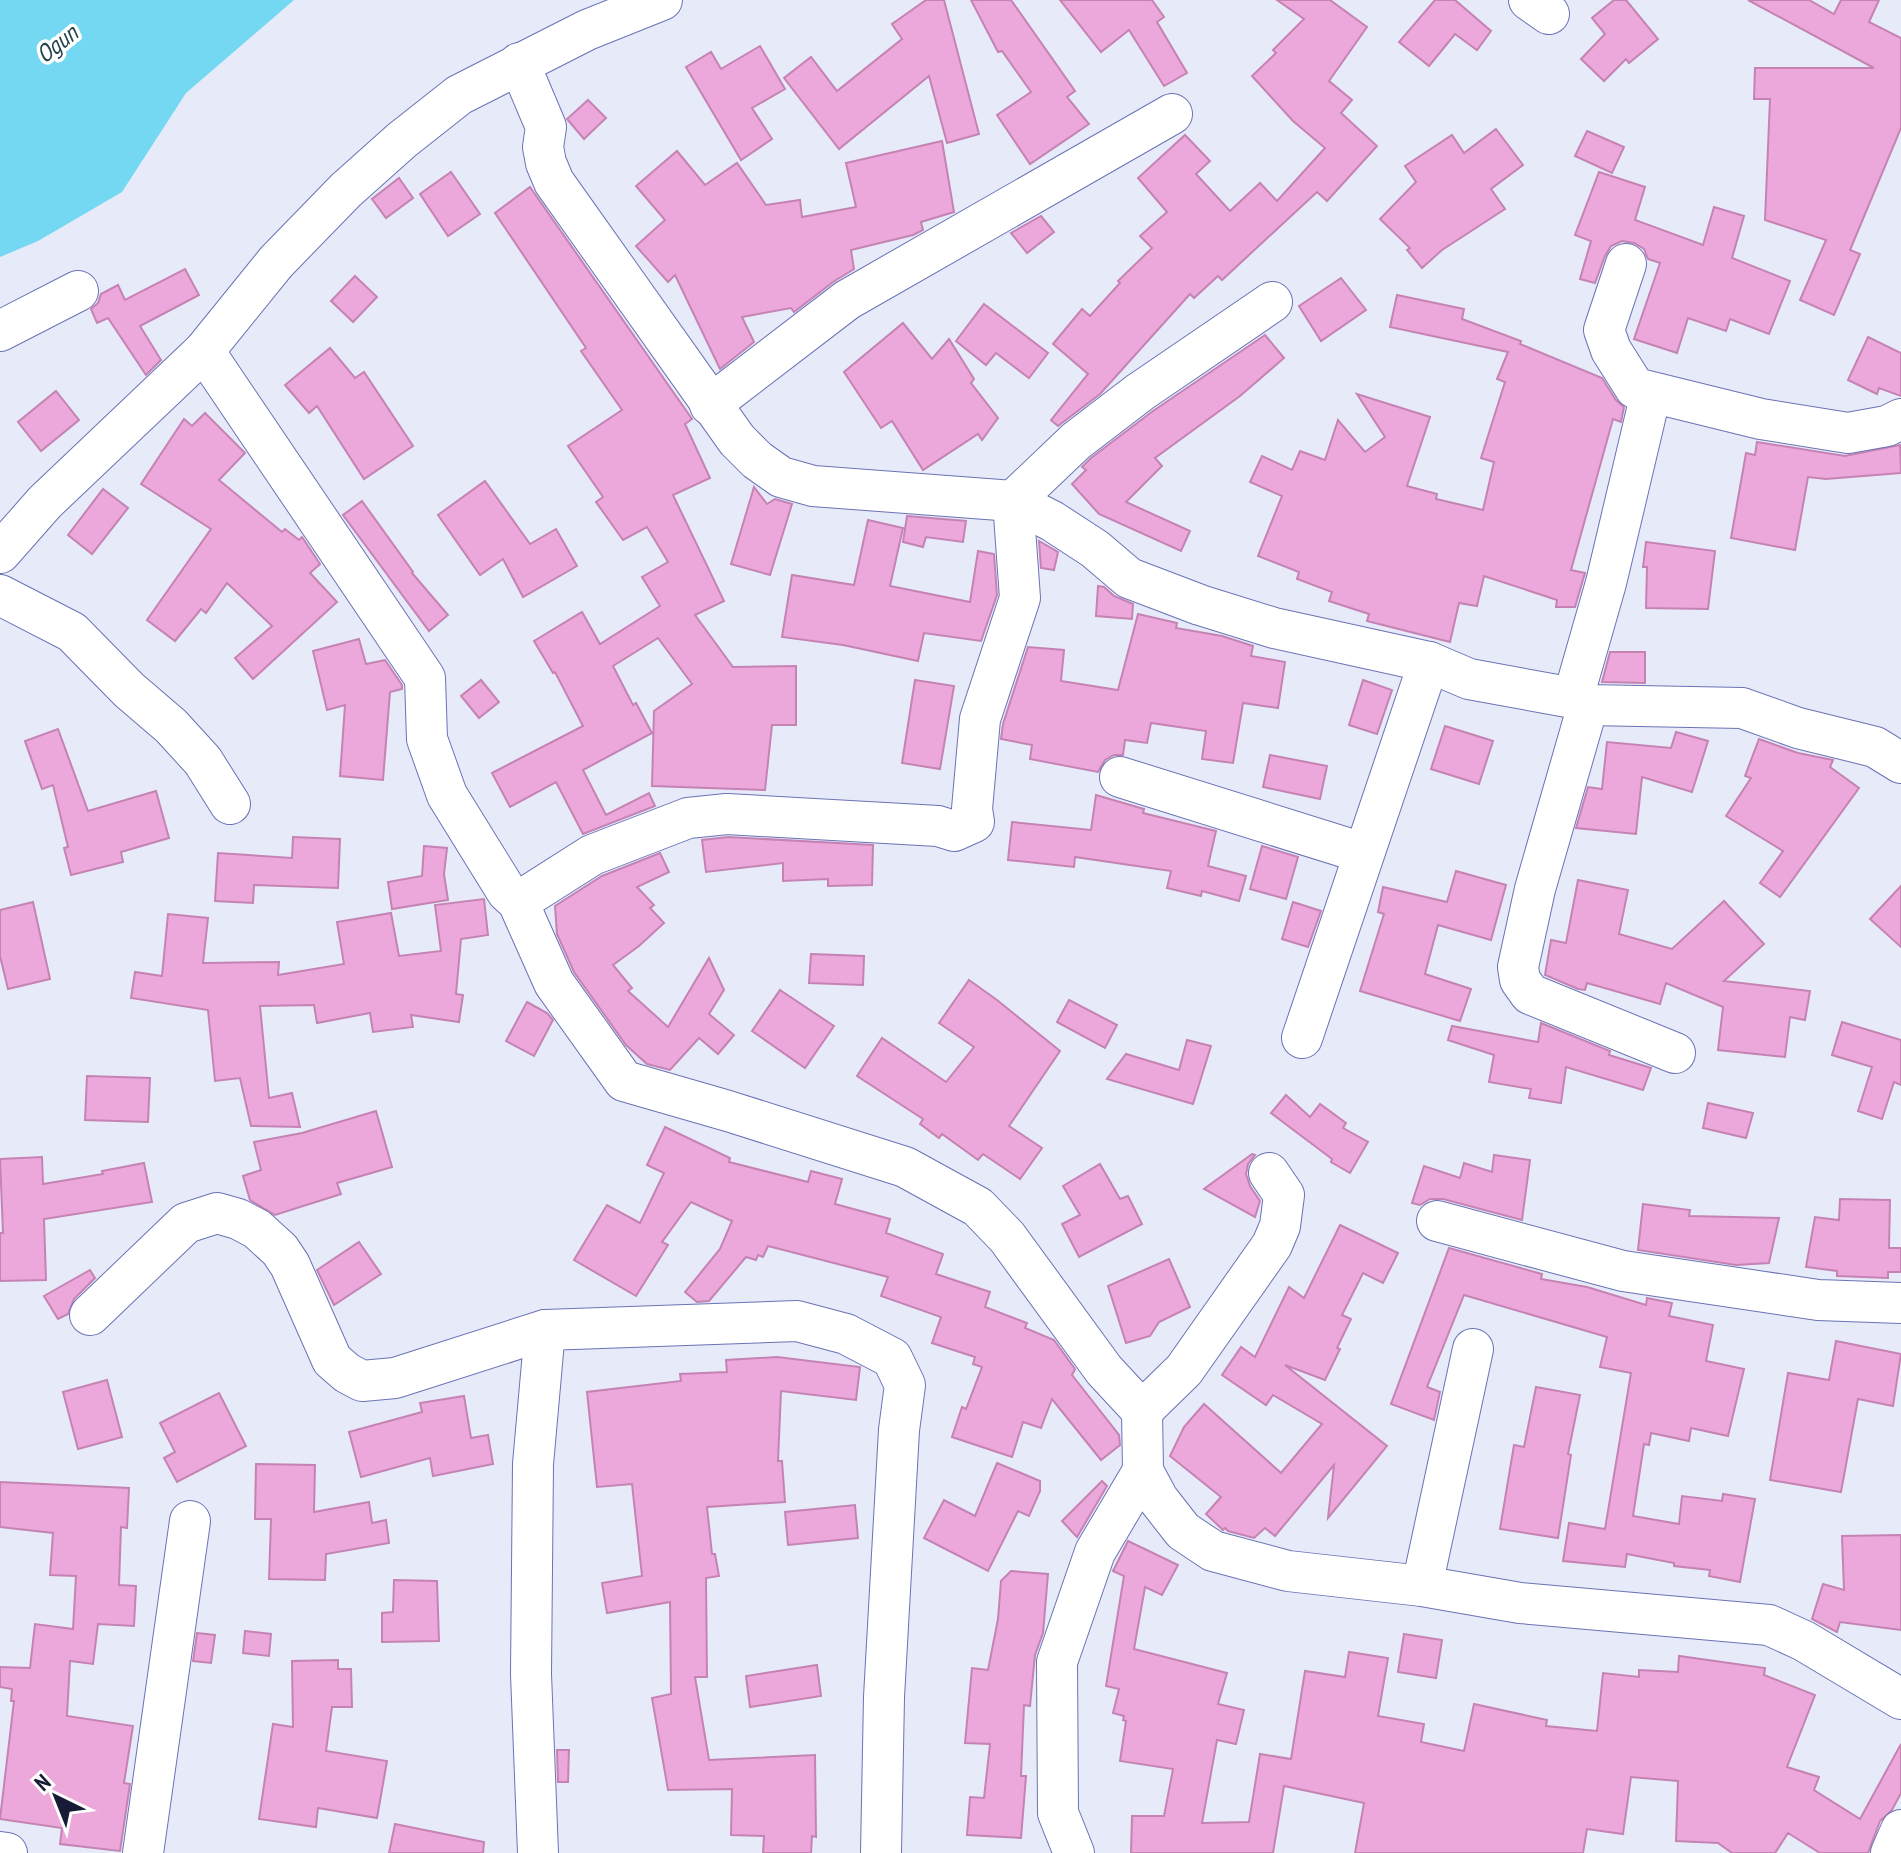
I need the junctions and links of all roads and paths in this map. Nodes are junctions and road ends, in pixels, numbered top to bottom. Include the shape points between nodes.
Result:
1 (662, 0) edge
2 (519, 63) junction
3 (1172, 114) dead end
4 (1626, 264) dead end
5 (78, 291) dead end
6 (1272, 302) dead end
7 (0, 331) edge
8 (204, 351) junction
9 (1651, 393) junction
10 (710, 405) junction
11 (1901, 419) edge
12 (1013, 501) junction
13 (0, 553) edge
14 (0, 595) edge
15 (1429, 662) junction
16 (1580, 701) junction
17 (1892, 747) edge
18 (1120, 777) dead end
19 (230, 804) dead end
20 (1363, 853) junction
21 (518, 902) junction
22 (1302, 1038) dead end
23 (1675, 1053) dead end
24 (1269, 1173) dead end
25 (1437, 1221) dead end
26 (1901, 1303) edge
27 (90, 1315) dead end
28 (545, 1330) junction
29 (1473, 1349) dead end
30 (1142, 1411) junction
31 (1143, 1471) junction
32 (190, 1521) dead end
33 (1422, 1586) junction
34 (1901, 1699) edge
35 (1901, 1830) edge
36 (0, 1852) edge
37 (7, 1853) edge
38 (143, 1853) edge
39 (538, 1853) edge
40 (881, 1853) edge
41 (1074, 1853) edge
42 (1891, 1853) edge

1 - 2 street
2 - 8 street via 459,95 346,190 276,262
2 - 10 street via 546,127 543,147 554,182
3 - 10 street via 847,300
4 - 9 street via 1604,330 1635,388
5 - 7 street
6 - 12 street via 1076,441
8 - 13 street via 45,502
8 - 21 street via 425,678 427,739 447,795
9 - 11 street via 1848,433
9 - 16 street
10 - 12 street via 747,450 781,477 813,486
12 - 15 street via 1095,549 1129,578 1274,628
12 - 21 street via 1020,598 980,719 974,822 954,831 816,817 688,818 592,855
14 - 19 street via 72,632 171,726 203,761
15 - 16 street via 1469,679
15 - 20 street
16 - 17 street via 1742,708 1798,728
16 - 23 street via 1518,967 1520,980 1530,994
18 - 20 street
20 - 22 street
21 - 30 street via 554,983 624,1081 905,1167 978,1207
24 - 30 street via 1284,1195 1272,1245 1184,1370
25 - 26 street via 1623,1271 1818,1300
27 - 28 street via 186,1223 217,1213 257,1229 280,1250 332,1360 362,1381 395,1378
28 - 39 street via 533,1494 531,1674
28 - 40 street via 797,1321 846,1334 892,1358 905,1385 884,1697
29 - 33 street
30 - 31 street
31 - 33 street via 1183,1531 1213,1551 1288,1571
31 - 41 street via 1095,1552 1057,1662 1058,1813
32 - 38 street
33 - 34 street via 1520,1603 1769,1625
35 - 42 street
36 - 37 street

